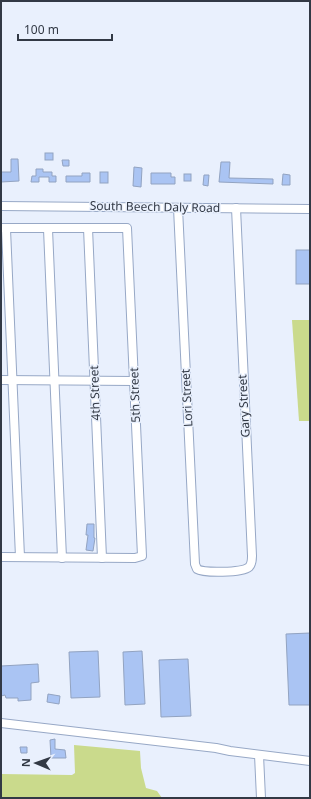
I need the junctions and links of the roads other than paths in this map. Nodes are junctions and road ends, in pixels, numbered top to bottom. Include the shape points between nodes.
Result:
1 (1, 206) edge
2 (178, 208) junction
3 (236, 208) junction
4 (310, 209) edge
5 (3, 228) edge
6 (88, 228) junction
7 (48, 229) junction
8 (1, 380) edge
9 (12, 380) junction
10 (54, 381) junction
11 (94, 381) junction
12 (134, 381) junction
13 (1, 558) edge
14 (20, 558) junction
15 (62, 558) junction
16 (102, 558) junction
17 (215, 571) joint
18 (1, 723) edge
19 (259, 755) junction
20 (310, 760) edge
21 (261, 798) edge

1 - 2 street, South Beech Daly Road
2 - 3 street, South Beech Daly Road
2 - 17 street, Lori Street via 195,564 199,570
3 - 4 street, South Beech Daly Road
3 - 17 street, Gary Street via 252,563 250,567 242,570
5 - 7 street
5 - 9 street
6 - 7 street
6 - 11 street, 4th Street
6 - 12 street, 5th Street via 127,228
7 - 10 street
8 - 9 street
9 - 10 street
9 - 14 street
10 - 11 street
10 - 15 street
11 - 12 street
11 - 16 street, 4th Street
12 - 16 street, 5th Street via 142,556
13 - 14 street
14 - 15 street
15 - 16 street
18 - 19 street
19 - 20 street
19 - 21 street

